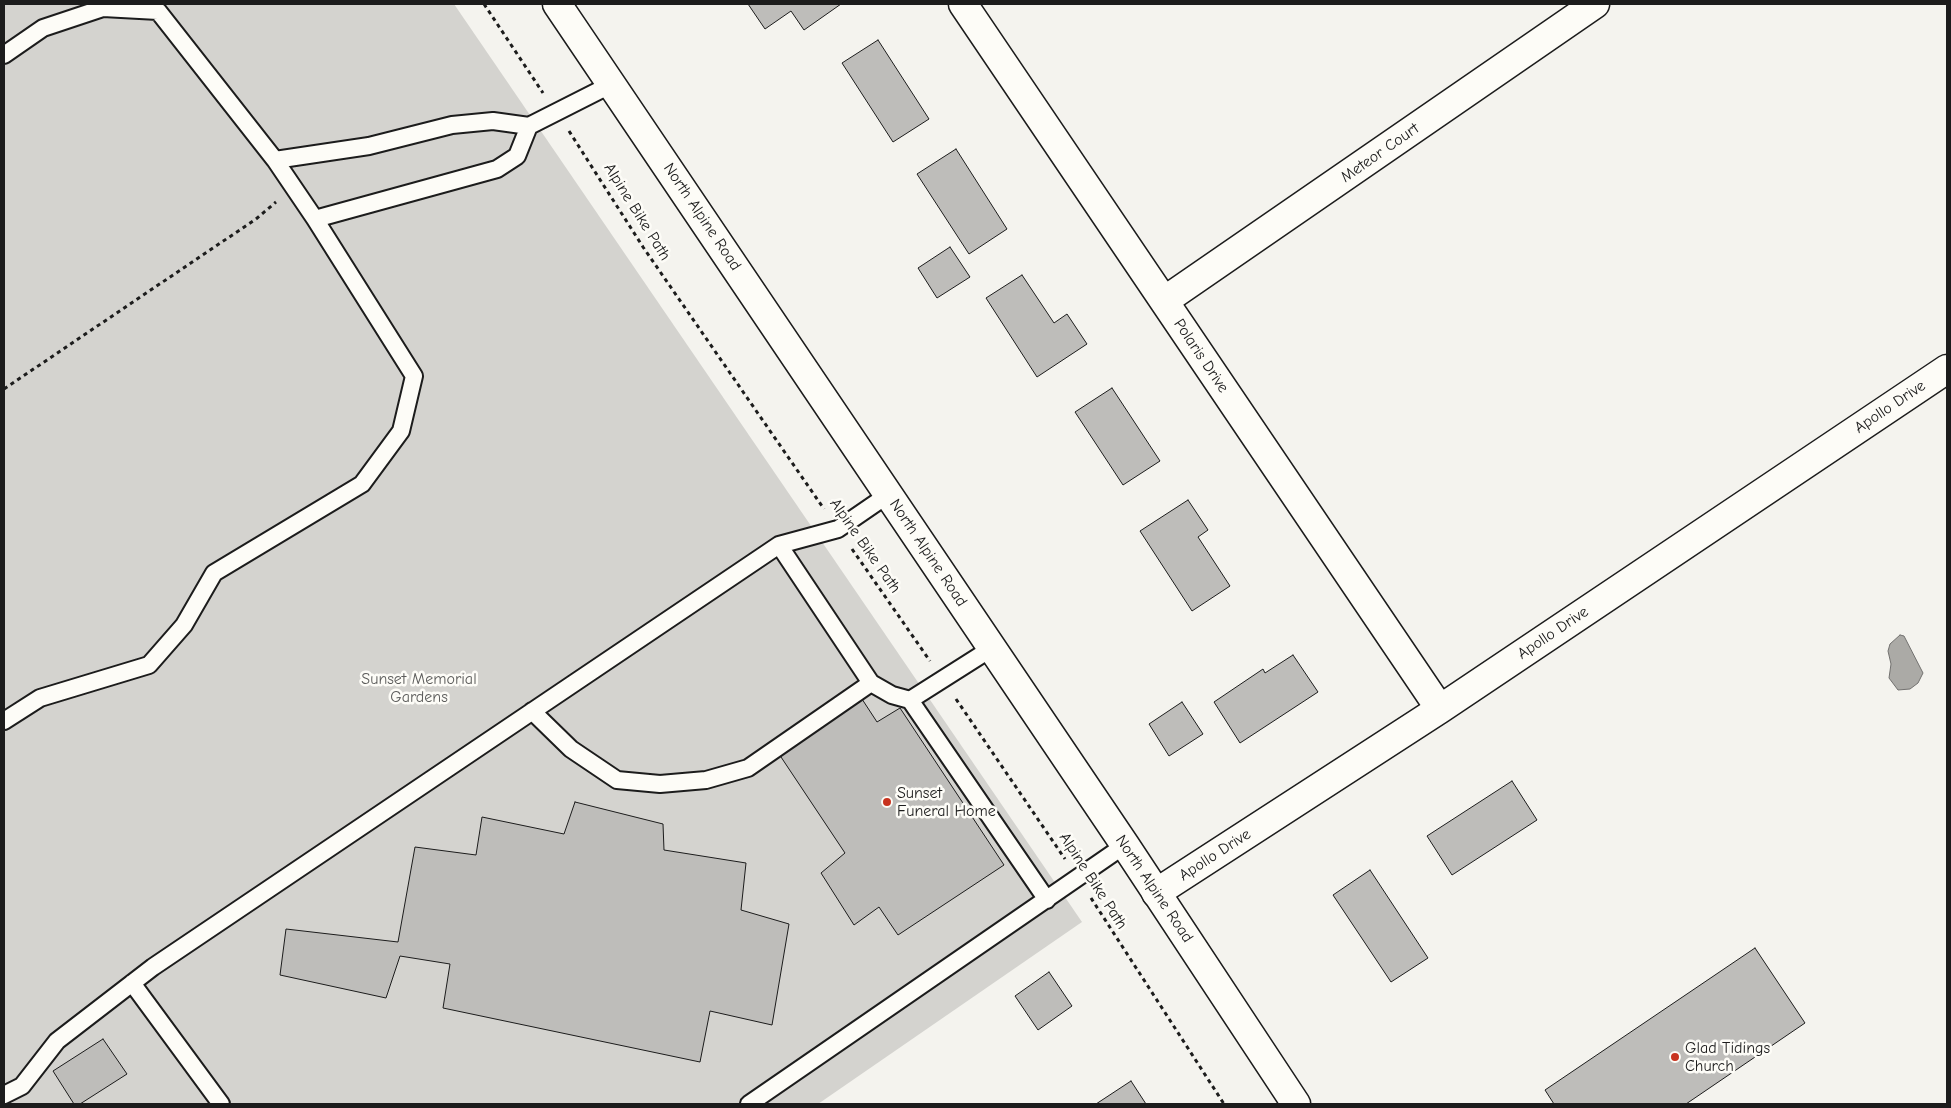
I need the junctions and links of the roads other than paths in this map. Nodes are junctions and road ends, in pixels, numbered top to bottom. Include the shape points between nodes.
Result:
1 (557, 4) edge
2 (963, 4) edge
3 (1596, 4) edge
4 (4, 56) edge
5 (612, 84) junction
6 (529, 126) junction
7 (275, 160) junction
8 (316, 219) junction
9 (1164, 302) junction
10 (1947, 369) edge
11 (888, 494) junction
12 (779, 546) junction
13 (992, 648) junction
14 (871, 683) junction
15 (910, 700) junction
16 (1440, 709) junction
17 (532, 711) junction
18 (4, 721) edge
19 (1125, 845) junction
20 (1156, 893) junction
21 (1047, 900) junction
22 (132, 983) junction
23 (4, 1095) edge
24 (221, 1104) edge
25 (749, 1104) edge
26 (1296, 1104) edge

1 - 5 street, North Alpine Road
2 - 9 street, Polaris Drive
3 - 9 street, Meteor Court
4 - 7 lane via 43,28 103,8 158,11
5 - 6 lane
5 - 11 street, North Alpine Road
6 - 7 lane via 493,121 452,125 369,146
6 - 8 lane via 517,156 497,169
7 - 8 lane
8 - 18 lane via 414,376 401,431 362,484 214,573 184,625 149,665 40,698
9 - 16 street, Polaris Drive
10 - 16 street, Apollo Drive
11 - 12 lane via 838,529
11 - 13 street, North Alpine Road
12 - 14 lane
12 - 17 lane
13 - 15 lane
13 - 19 street, North Alpine Road
14 - 15 lane via 892,695
14 - 17 lane via 748,768 706,780 660,784 617,780 570,749
15 - 21 lane
16 - 20 street, Apollo Drive
17 - 22 lane
19 - 20 street, North Alpine Road
19 - 21 lane
20 - 26 street, North Alpine Road
21 - 25 lane
22 - 23 lane via 57,1040 22,1086
22 - 24 lane

